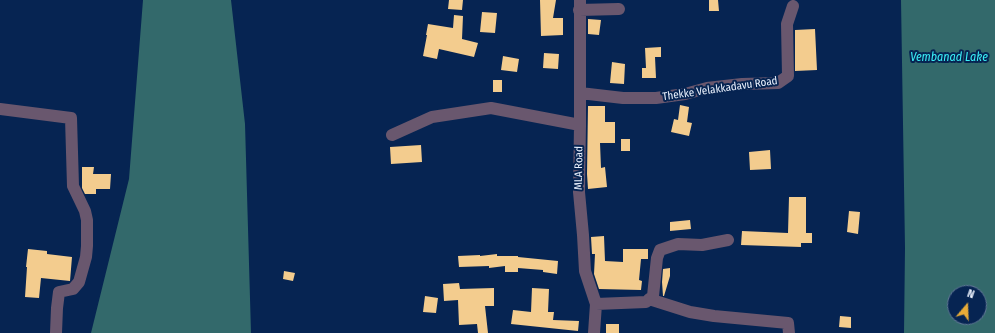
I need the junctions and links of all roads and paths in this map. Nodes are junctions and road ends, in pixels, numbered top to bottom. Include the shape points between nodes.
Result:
1 (579, 5) edge
2 (793, 6) dead end
3 (619, 9) dead end
4 (580, 93) junction
5 (0, 109) edge
6 (580, 125) junction
7 (392, 135) dead end
8 (728, 240) dead end
9 (649, 299) junction
10 (596, 304) junction
11 (56, 333) edge
12 (594, 333) edge
13 (789, 333) edge

1 - 3 street
1 - 4 street, MLA Road
2 - 4 street, Thekke Velakkadavu Road via 786,24 788,76 778,83 707,88 656,98 623,98
4 - 6 street, MLA Road
5 - 11 street via 71,118 74,186 85,211 93,220 79,282 73,289 59,292
6 - 7 street via 491,108 432,117
6 - 10 street, MLA Road via 579,192 585,271
8 - 9 street via 702,245 678,244 660,250 653,296
9 - 10 street via 646,302
9 - 13 street via 690,312 788,323
10 - 12 street, MLA Road

